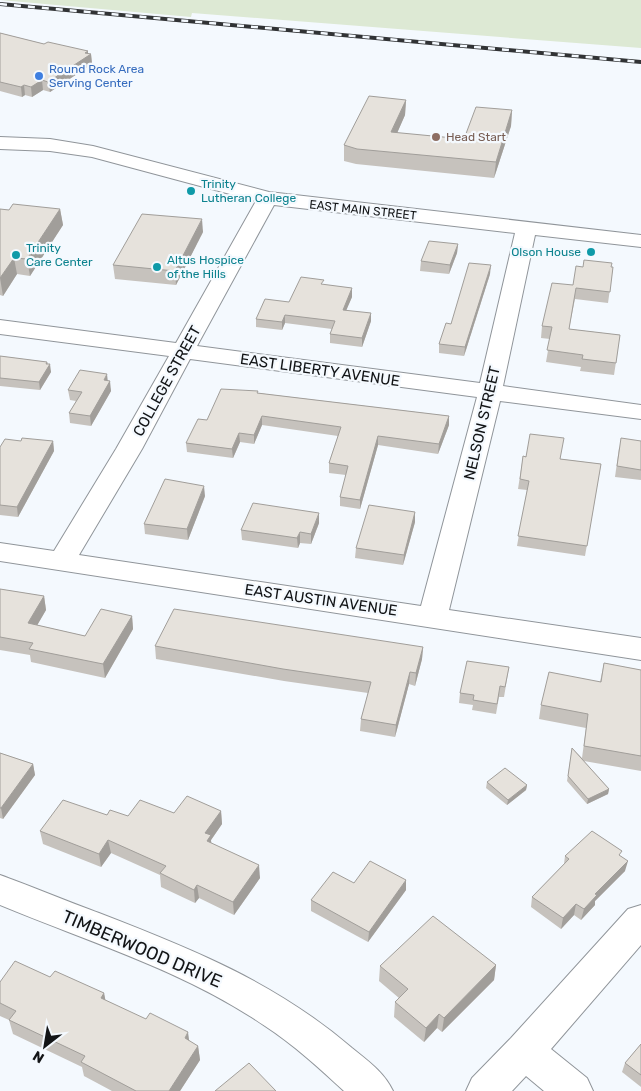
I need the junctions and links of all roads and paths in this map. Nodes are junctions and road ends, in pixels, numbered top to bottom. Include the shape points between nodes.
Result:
1 (0, 143) edge
2 (268, 198) junction
3 (526, 228) junction
4 (641, 241) edge
5 (0, 327) edge
6 (184, 352) junction
7 (490, 392) junction
8 (641, 412) edge
9 (0, 552) edge
10 (60, 562) junction
11 (433, 617) junction
12 (641, 649) edge
13 (0, 890) edge
14 (641, 920) edge
15 (525, 1051) junction
16 (373, 1091) edge
17 (486, 1091) edge
18 (573, 1091) edge

1 - 2 street, EAST MAIN STREET via 50,145 86,151
2 - 3 street, EAST MAIN STREET
2 - 6 street, COLLEGE STREET
3 - 4 street, EAST MAIN STREET
3 - 7 street, NELSON STREET
5 - 6 street, EAST LIBERTY AVENUE
6 - 7 street, EAST LIBERTY AVENUE
6 - 10 street, COLLEGE STREET
7 - 8 street, EAST LIBERTY AVENUE
7 - 11 street, NELSON STREET
9 - 10 street, EAST AUSTIN AVENUE
10 - 11 street, EAST AUSTIN AVENUE
11 - 12 street, EAST AUSTIN AVENUE
13 - 16 street, TIMBERWOOD DRIVE via 220,980 265,1005
14 - 15 street
15 - 17 street
15 - 18 street

